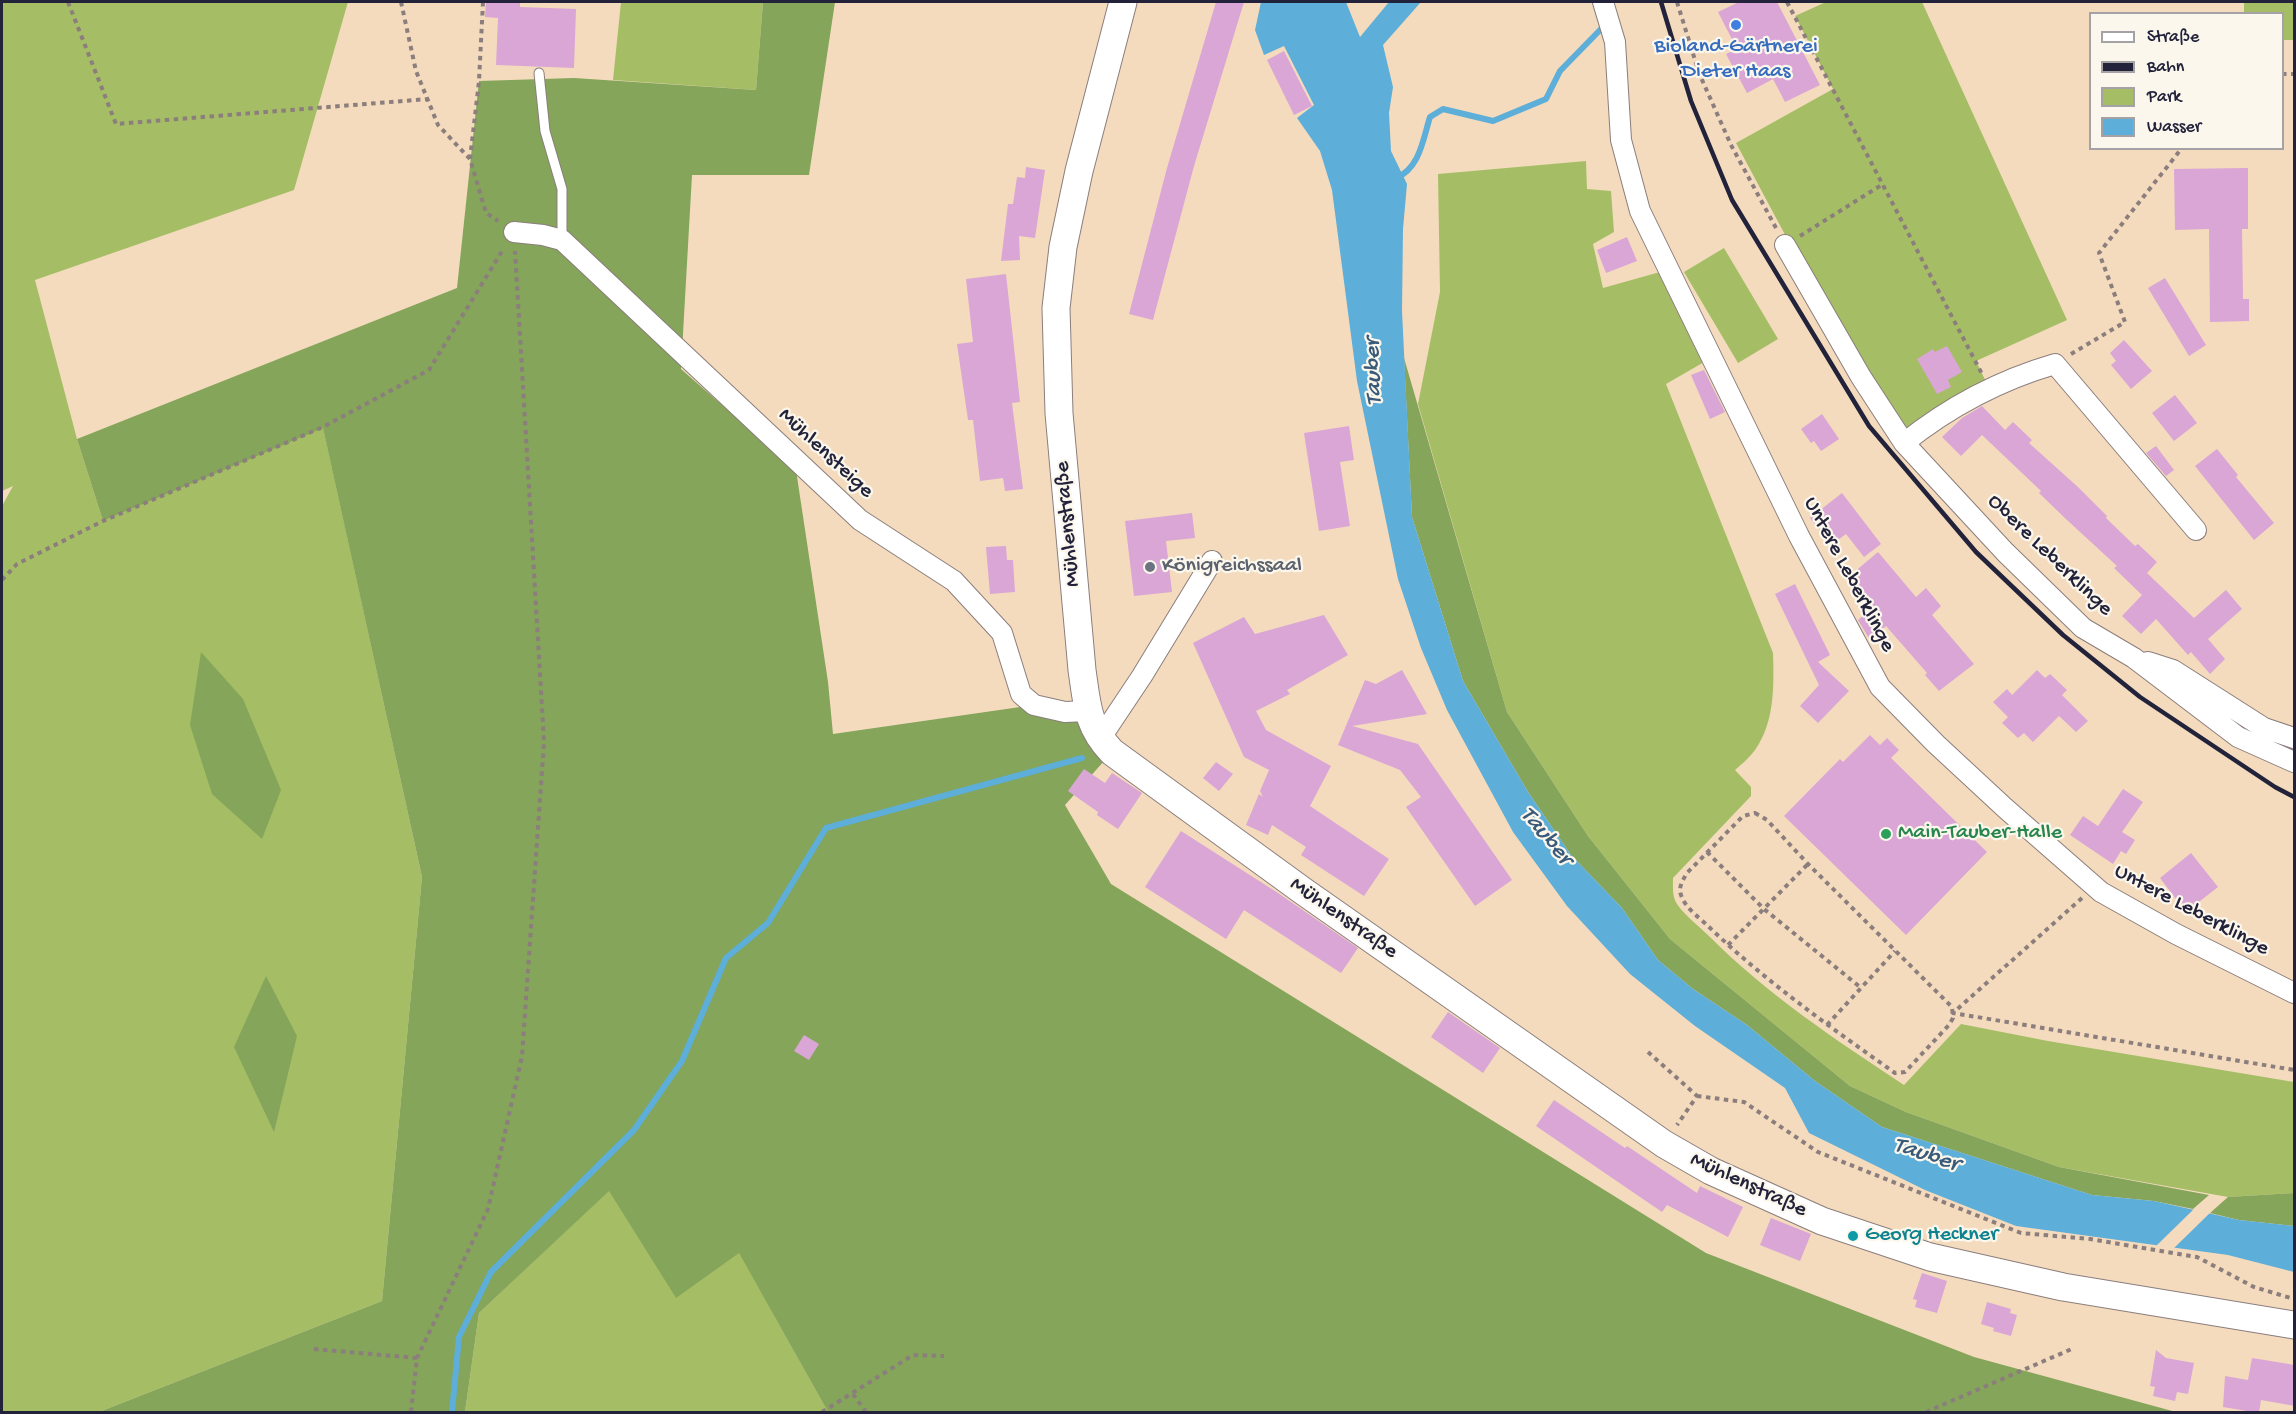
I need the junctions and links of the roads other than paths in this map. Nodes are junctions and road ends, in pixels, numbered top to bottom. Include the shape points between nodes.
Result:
1 (1123, 2) edge
2 (1605, 7) edge
3 (539, 73) dead end
4 (513, 232) road end
5 (562, 240) junction
6 (1785, 245) road end
7 (1904, 443) junction
8 (2196, 530) dead end
9 (1212, 561) dead end
10 (2134, 658) junction
11 (1087, 711) junction
12 (1100, 738) junction
13 (2295, 738) edge
14 (2295, 762) edge
15 (2295, 993) edge
16 (2295, 1325) edge

1 - 11 main road, Mühlenstraße via 1077,182 1058,276 1056,308 1060,425
2 - 15 street, Untere Leberklinge via 1615,42 1621,140 1640,211 1794,526 1880,687 1936,744 2095,887 2176,934
3 - 5 lane via 545,131 562,189
4 - 5 street
5 - 11 street, Mühlensteige via 860,520 954,582 1002,633 1021,694 1034,705 1065,712
6 - 7 street, Obere Leberklinge
7 - 8 street via 1989,388 2055,364
7 - 10 street, Obere Leberklinge via 2083,628
9 - 12 street
10 - 13 street via 2173,670 2264,728
10 - 14 street, Obere Leberklinge via 2238,737
11 - 12 main road, Mühlenstraße
12 - 16 main road, Mühlenstraße via 1112,752 1303,891 1664,1144 1711,1171 1822,1221 1930,1257 2063,1287

